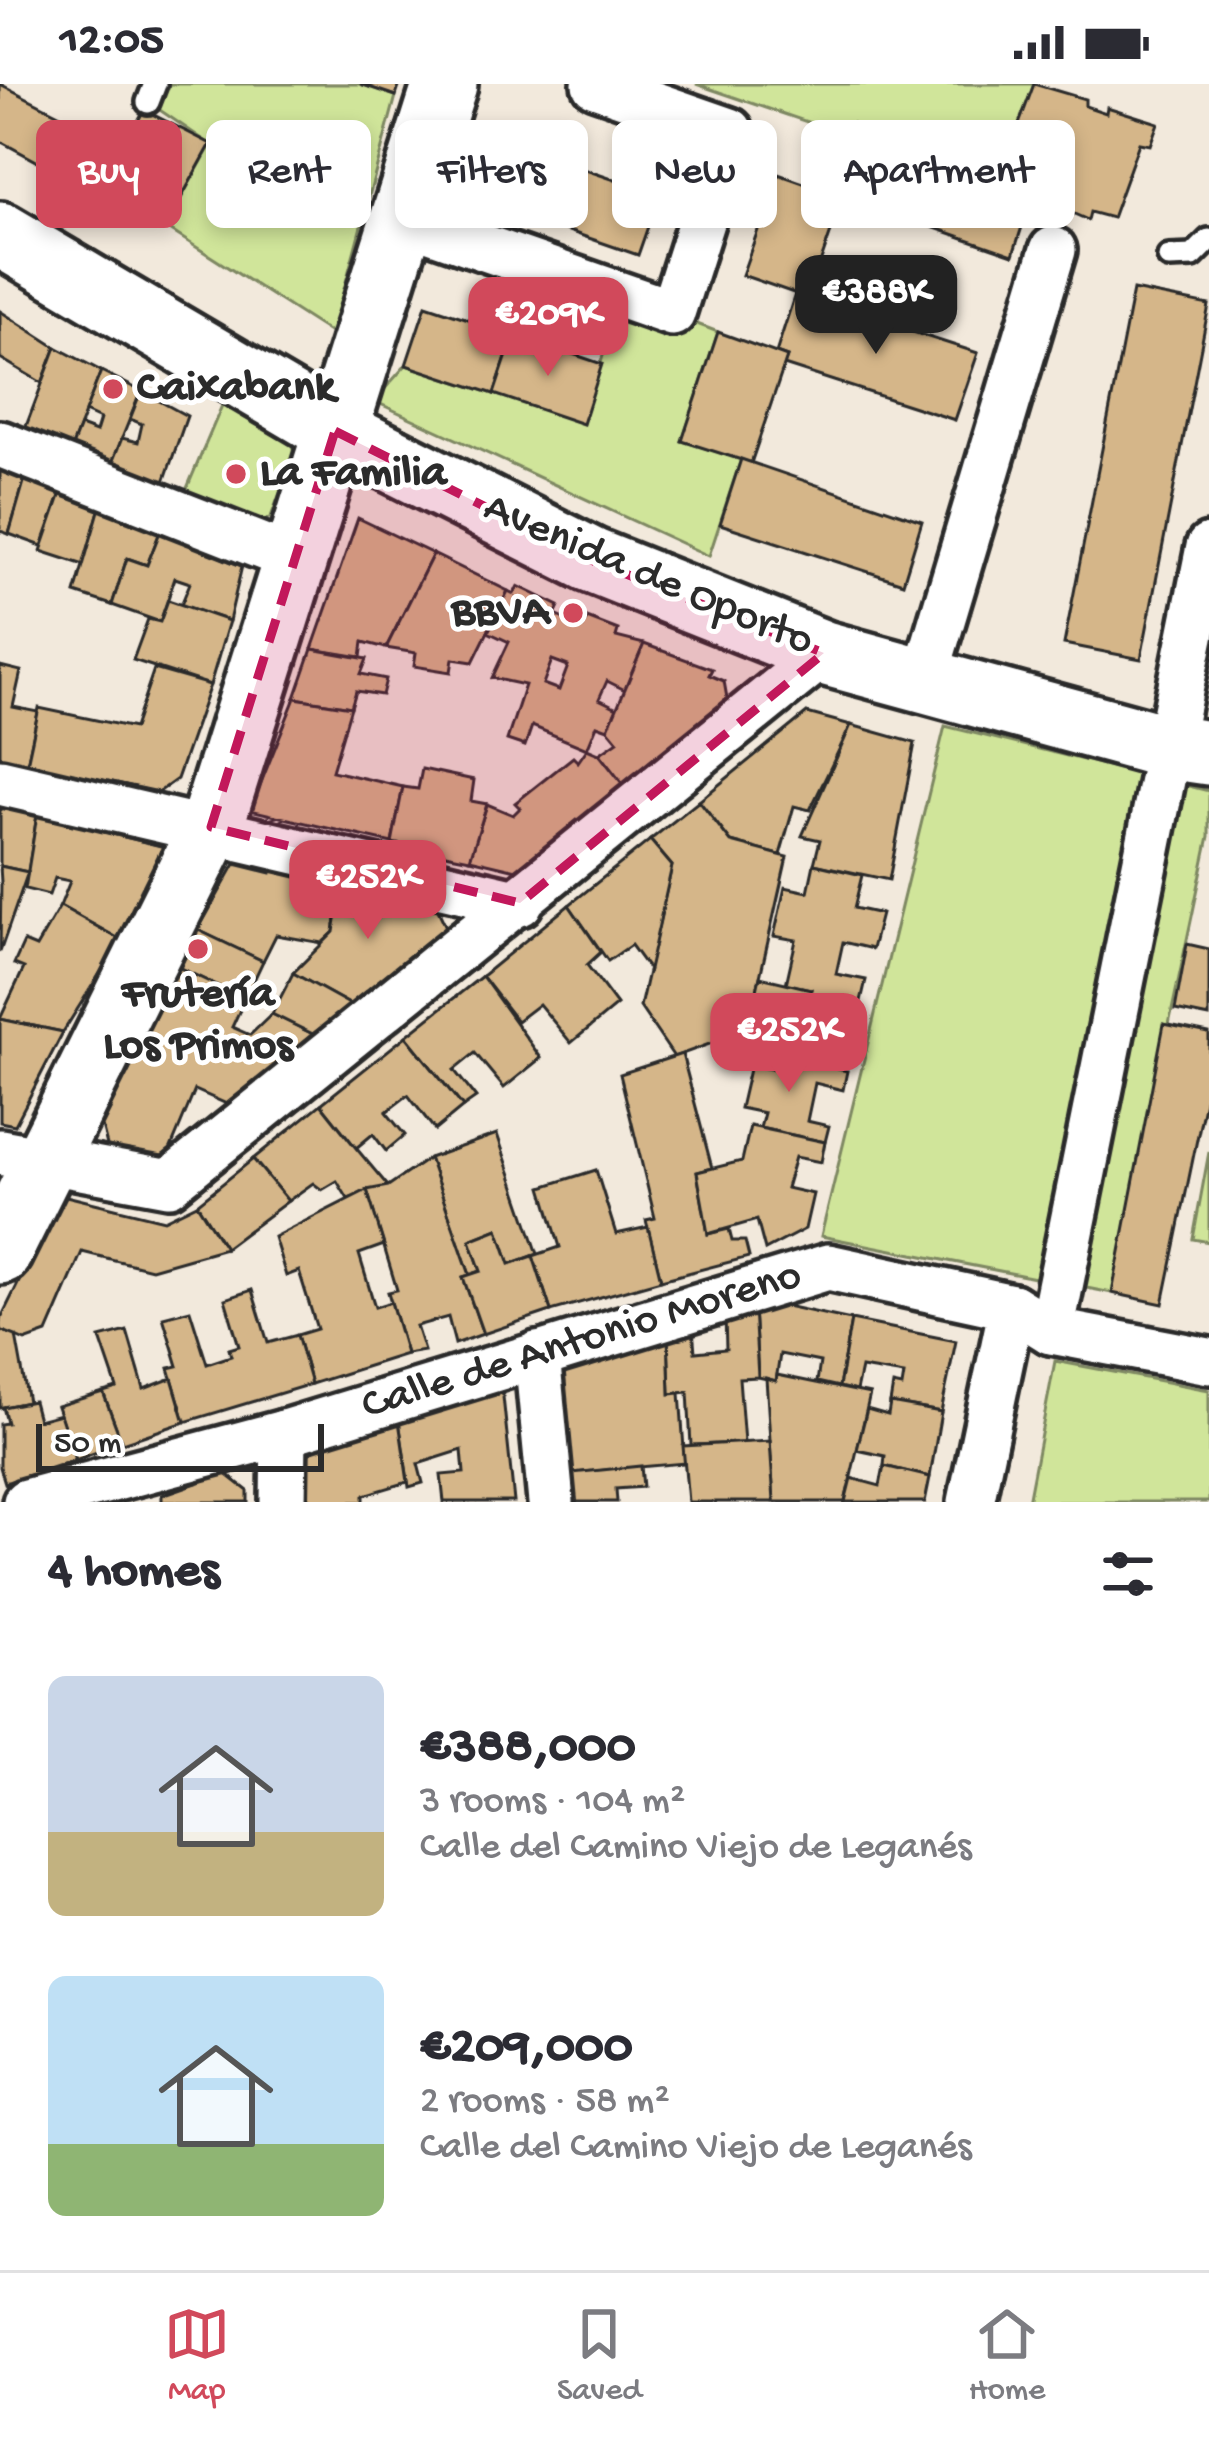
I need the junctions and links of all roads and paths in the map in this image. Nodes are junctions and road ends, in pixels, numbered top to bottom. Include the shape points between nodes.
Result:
1 (445, 84) edge
2 (595, 84) edge
3 (433, 120) edge
4 (396, 228) edge
5 (428, 228) edge
6 (0, 234) edge
7 (1209, 240) edge
8 (1053, 250) dead end
9 (1169, 257) dead end
10 (335, 431) junction
11 (0, 444) edge
12 (1209, 547) edge
13 (294, 559) junction
14 (824, 653) junction
15 (925, 677) junction
16 (1188, 750) edge
17 (0, 782) edge
18 (211, 827) junction
19 (520, 903) junction
20 (23, 1157) edge
21 (0, 1252) edge
22 (1012, 1307) junction
23 (1052, 1331) junction
24 (537, 1355) junction
25 (1209, 1361) edge
26 (284, 1433) junction
27 (26, 1502) edge
28 (284, 1502) edge
29 (551, 1502) edge
30 (970, 1502) edge

1 - 3 main road
2 - 5 street via 730,131 671,313
4 - 10 main road
6 - 10 main road, Avenida de Oporto
7 - 9 lane via 1193,256
8 - 15 street
10 - 13 main road
10 - 14 main road, Avenida de Oporto via 591,560
11 - 13 street
12 - 16 street
13 - 18 main road
14 - 15 main road, Avenida de Oporto
14 - 19 street
15 - 16 main road, Avenida de Oporto
16 - 23 street
17 - 18 street
18 - 19 street
18 - 20 main road
19 - 20 street via 169,1183
20 - 21 main road
22 - 23 street, Calle de Antonio Moreno
22 - 24 street, Calle de Antonio Moreno via 828,1268
22 - 30 street
23 - 25 street, Calle de Antonio Moreno
24 - 26 street, Calle de Antonio Moreno
24 - 29 street
26 - 27 street, Calle de Antonio Moreno
26 - 28 street

